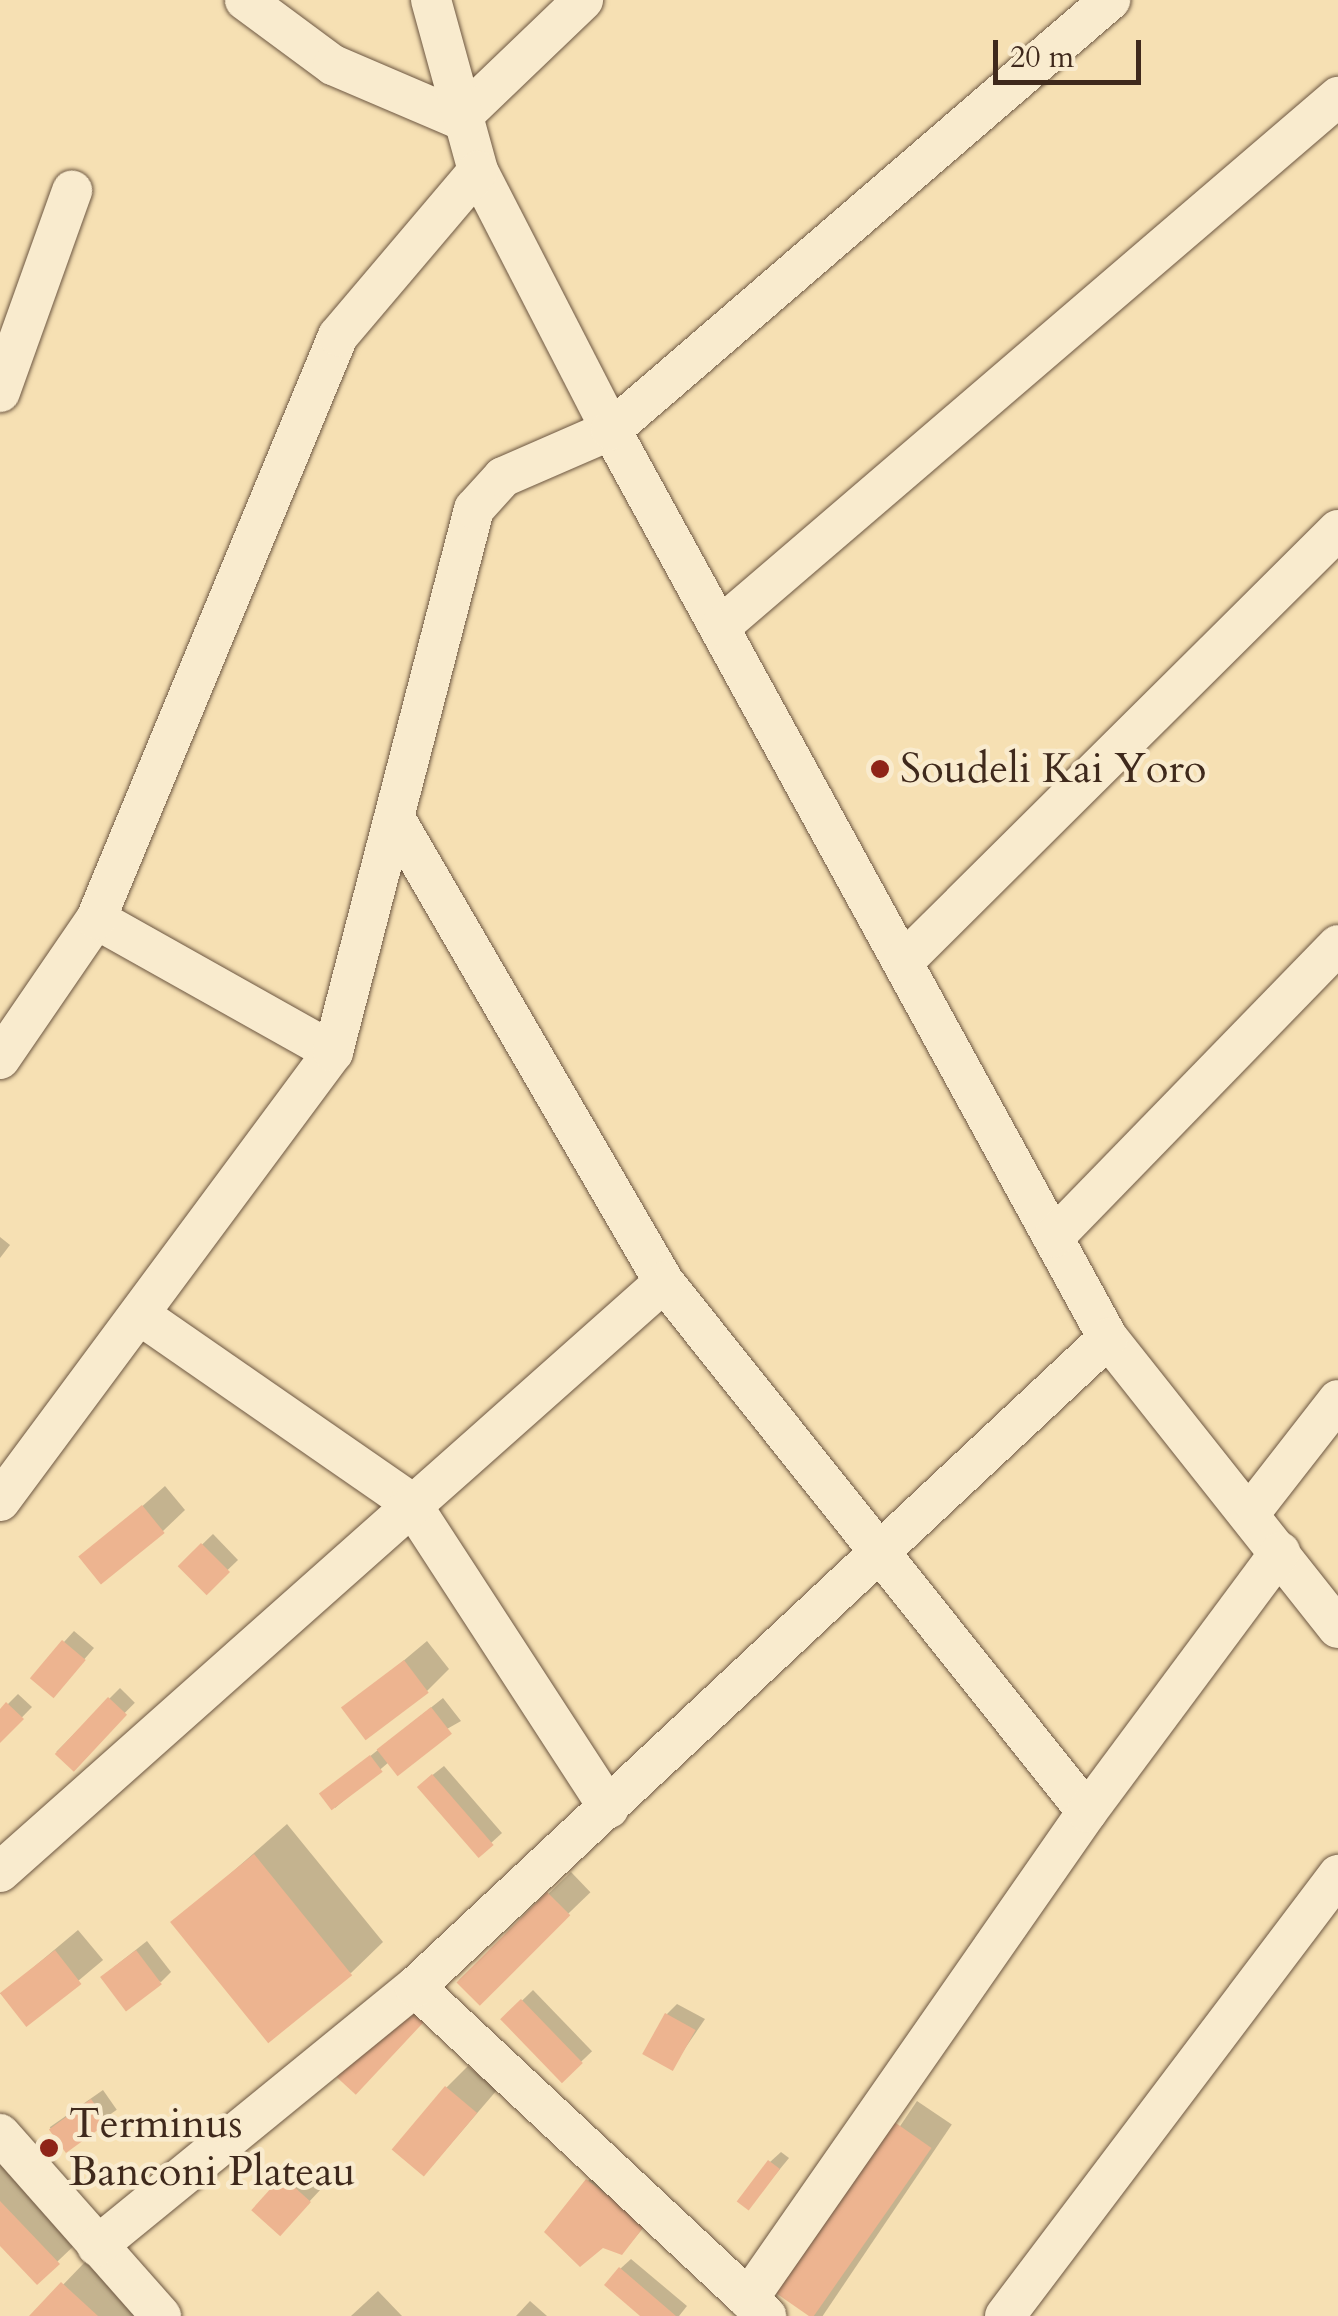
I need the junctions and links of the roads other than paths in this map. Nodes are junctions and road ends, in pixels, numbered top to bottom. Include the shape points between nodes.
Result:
1 (245, 0) edge
2 (431, 0) edge
3 (583, 0) edge
4 (1110, 0) edge
5 (1338, 97) edge
6 (459, 120) junction
7 (478, 171) junction
8 (72, 191) dead end
9 (2, 376) edge
10 (611, 430) junction
11 (1338, 530) edge
12 (721, 626) junction
13 (397, 822) junction
14 (96, 919) junction
15 (1338, 946) edge
16 (904, 962) junction
17 (334, 1052) junction
18 (0, 1060) edge
19 (1054, 1237) junction
20 (664, 1282) junction
21 (140, 1315) junction
22 (1108, 1338) junction
23 (1338, 1400) edge
24 (0, 1501) edge
25 (410, 1502) junction
26 (1250, 1513) junction
27 (1280, 1552) junction
28 (882, 1556) junction
29 (1338, 1628) edge
30 (609, 1808) junction
31 (1087, 1812) junction
32 (0, 1872) edge
33 (1338, 1875) edge
34 (415, 1987) junction
35 (0, 2134) edge
36 (97, 2246) junction
37 (757, 2308) edge
38 (161, 2316) edge
39 (1005, 2316) edge

1 - 6 street via 333,65
2 - 6 street
3 - 6 street
4 - 10 street
5 - 12 street
6 - 7 street
7 - 10 street
7 - 14 street via 338,336
8 - 9 street
10 - 12 street
10 - 13 street via 503,477 474,510
11 - 16 street
12 - 16 street
13 - 17 street
13 - 20 street
14 - 17 street
14 - 18 street
15 - 19 street
16 - 19 street
17 - 21 street
19 - 22 street
20 - 25 street
20 - 28 street
21 - 24 street
21 - 25 street
22 - 26 street
22 - 28 street
23 - 26 street
25 - 30 street
25 - 32 street
26 - 27 street
27 - 29 street
27 - 31 street
28 - 30 street
28 - 31 street
30 - 34 street
31 - 37 street
33 - 39 street
34 - 36 street
34 - 37 street
35 - 36 street
36 - 38 street

